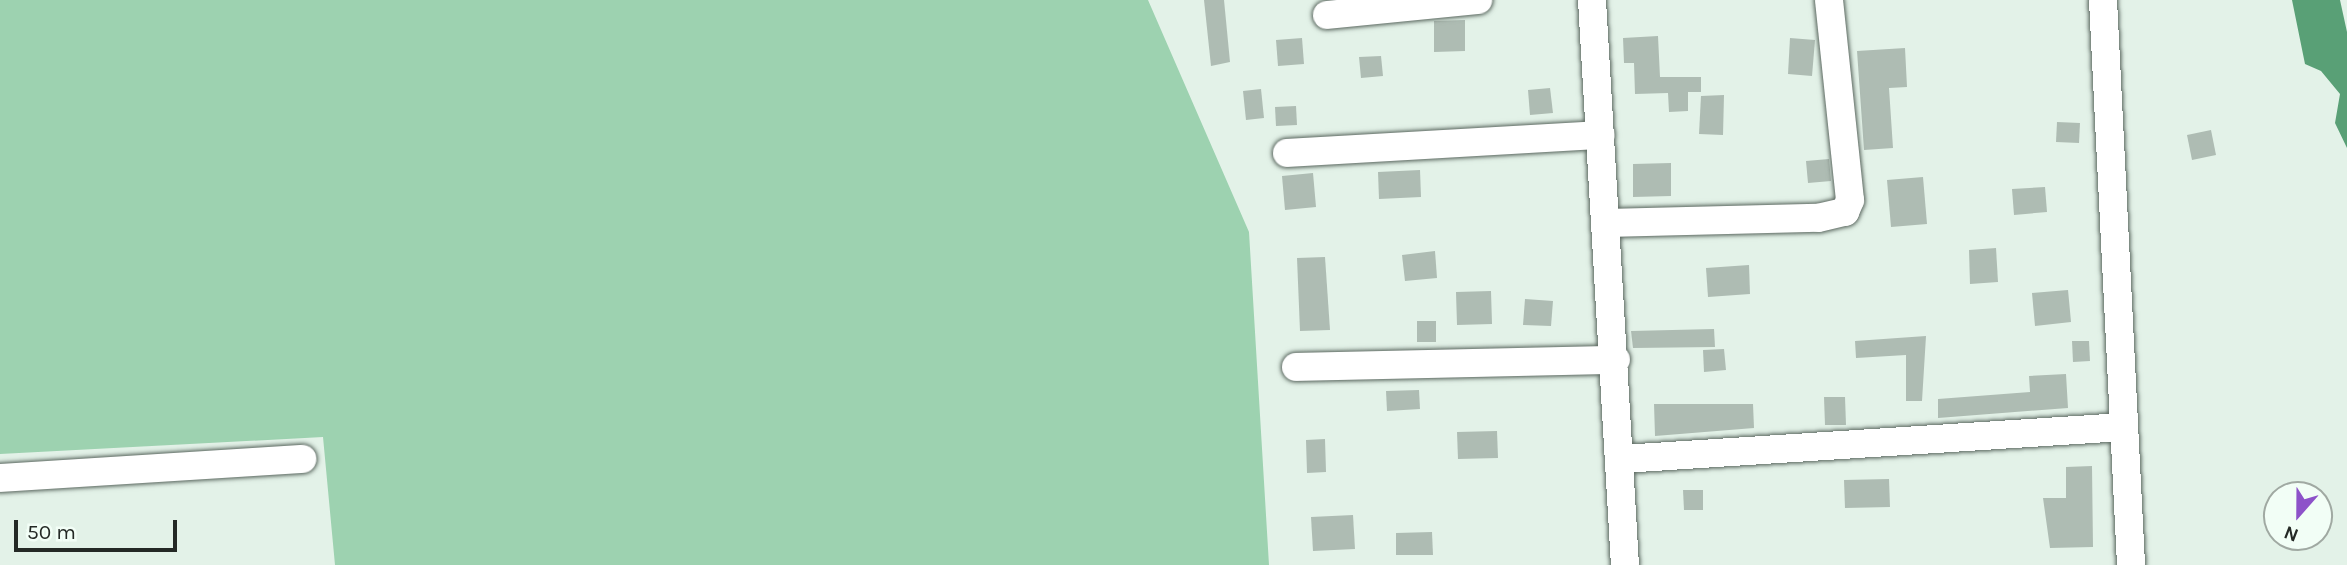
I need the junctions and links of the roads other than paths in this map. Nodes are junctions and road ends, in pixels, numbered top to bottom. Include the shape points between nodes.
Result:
1 (1478, 0) edge
2 (1592, 0) edge
3 (1829, 0) edge
4 (2103, 0) edge
5 (1327, 15) dead end
6 (1600, 135) junction
7 (1287, 153) dead end
8 (1606, 223) junction
9 (1616, 360) junction
10 (1296, 367) dead end
11 (2124, 427) junction
12 (302, 459) dead end
13 (1622, 459) junction
14 (0, 478) edge
15 (1625, 565) edge
16 (2131, 565) edge

1 - 5 street
2 - 6 street
3 - 8 street via 1850,200 1844,212 1818,218
4 - 11 street
6 - 7 street
6 - 8 street
8 - 9 street
9 - 10 street
9 - 13 street
11 - 13 street
11 - 16 street
12 - 14 street
13 - 15 street

